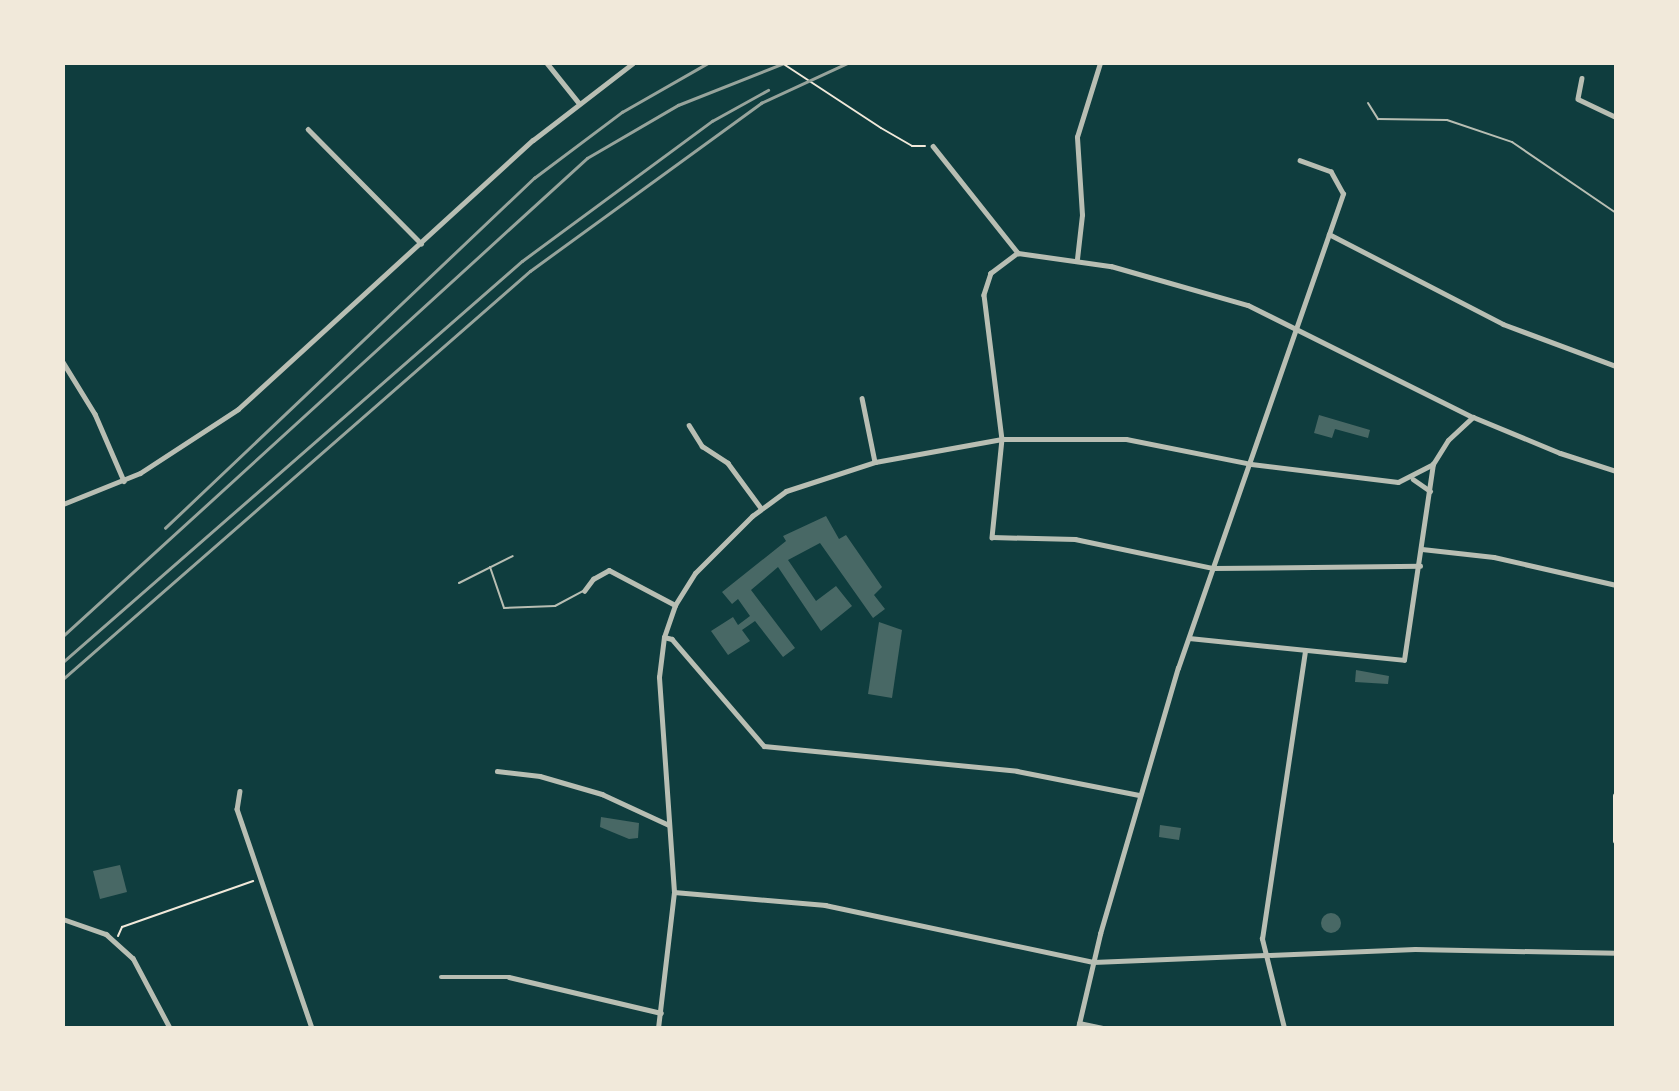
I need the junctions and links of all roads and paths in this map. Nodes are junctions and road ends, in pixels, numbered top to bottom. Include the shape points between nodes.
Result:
1 (547, 63) edge
2 (633, 63) edge
3 (782, 63) edge
4 (1100, 63) edge
5 (1582, 78) dead end
6 (579, 103) junction
7 (1368, 103) dead end
8 (1616, 117) edge
9 (308, 129) dead end
10 (933, 146) joint
11 (1300, 161) dead end
12 (1616, 212) edge
13 (1329, 234) junction
14 (421, 243) junction
15 (1018, 253) junction
16 (1077, 259) junction
17 (1296, 328) junction
18 (63, 362) edge
19 (1616, 366) edge
20 (862, 398) dead end
21 (1473, 417) junction
22 (688, 425) dead end
23 (1002, 439) junction
24 (875, 462) junction
25 (1251, 464) junction
26 (1433, 464) junction
27 (1616, 471) edge
28 (1413, 479) junction
29 (124, 481) junction
30 (1430, 491) junction
31 (63, 504) edge
32 (761, 508) junction
33 (1423, 549) junction
34 (513, 556) dead end
35 (1420, 566) junction
36 (490, 567) junction
37 (1213, 568) junction
38 (459, 583) dead end
39 (1616, 585) edge
40 (584, 590) joint
41 (675, 605) junction
42 (664, 637) junction
43 (1189, 638) junction
44 (1305, 651) junction
45 (497, 771) dead end
46 (240, 791) dead end
47 (1139, 795) junction
48 (1616, 796) edge
49 (669, 825) junction
50 (1616, 841) edge
51 (260, 878) junction
52 (674, 892) junction
53 (63, 919) edge
54 (116, 941) junction
55 (1616, 953) edge
56 (1263, 955) junction
57 (1093, 962) junction
58 (441, 976) dead end
59 (662, 1014) junction
60 (1078, 1025) edge
61 (170, 1028) edge
62 (312, 1028) edge
63 (658, 1028) edge
64 (1103, 1028) edge
65 (1284, 1028) edge

1 - 6 street
2 - 6 street
3 - 10 path via 912,146
4 - 16 street via 1077,137 1082,215
5 - 8 street via 1578,99
6 - 14 street
7 - 12 lane via 1378,119 1447,120 1512,142
9 - 14 street
10 - 15 street
11 - 13 street via 1331,172 1342,190
13 - 17 street
13 - 19 street via 1503,324
14 - 29 street via 238,409
15 - 16 street
15 - 23 street via 991,273 984,295
16 - 17 street via 1198,288
17 - 21 street
17 - 25 street
18 - 29 street via 99,422
20 - 24 street
21 - 26 street via 1448,440
21 - 27 street
22 - 32 street via 702,446 728,463
23 - 24 street
23 - 25 street via 1126,439
23 - 37 street via 992,537 1075,539
24 - 32 street via 812,480
25 - 28 street via 1374,481
25 - 37 street
26 - 28 street
26 - 30 street
28 - 30 street
29 - 31 street
30 - 33 street
32 - 41 street via 695,573
33 - 35 street
33 - 39 street via 1494,557
34 - 36 lane
35 - 37 street
35 - 44 street via 1404,660
36 - 38 lane
36 - 40 lane via 504,608 555,606
37 - 43 street
40 - 41 street via 609,570
41 - 42 street
42 - 47 street via 672,639 764,746 1017,771
42 - 49 street via 659,677
43 - 44 street
43 - 47 street
44 - 56 street via 1269,882
45 - 49 street via 540,776 602,794
46 - 51 street via 237,809
47 - 57 street
48 - 50 main road
49 - 52 street
51 - 54 path via 122,927
51 - 62 street
52 - 57 street via 825,905
52 - 59 street
53 - 54 street
54 - 61 street via 133,958
55 - 56 street via 1415,949
56 - 57 street
56 - 65 street
57 - 60 street
58 - 59 street via 509,977
59 - 63 street
60 - 64 street

